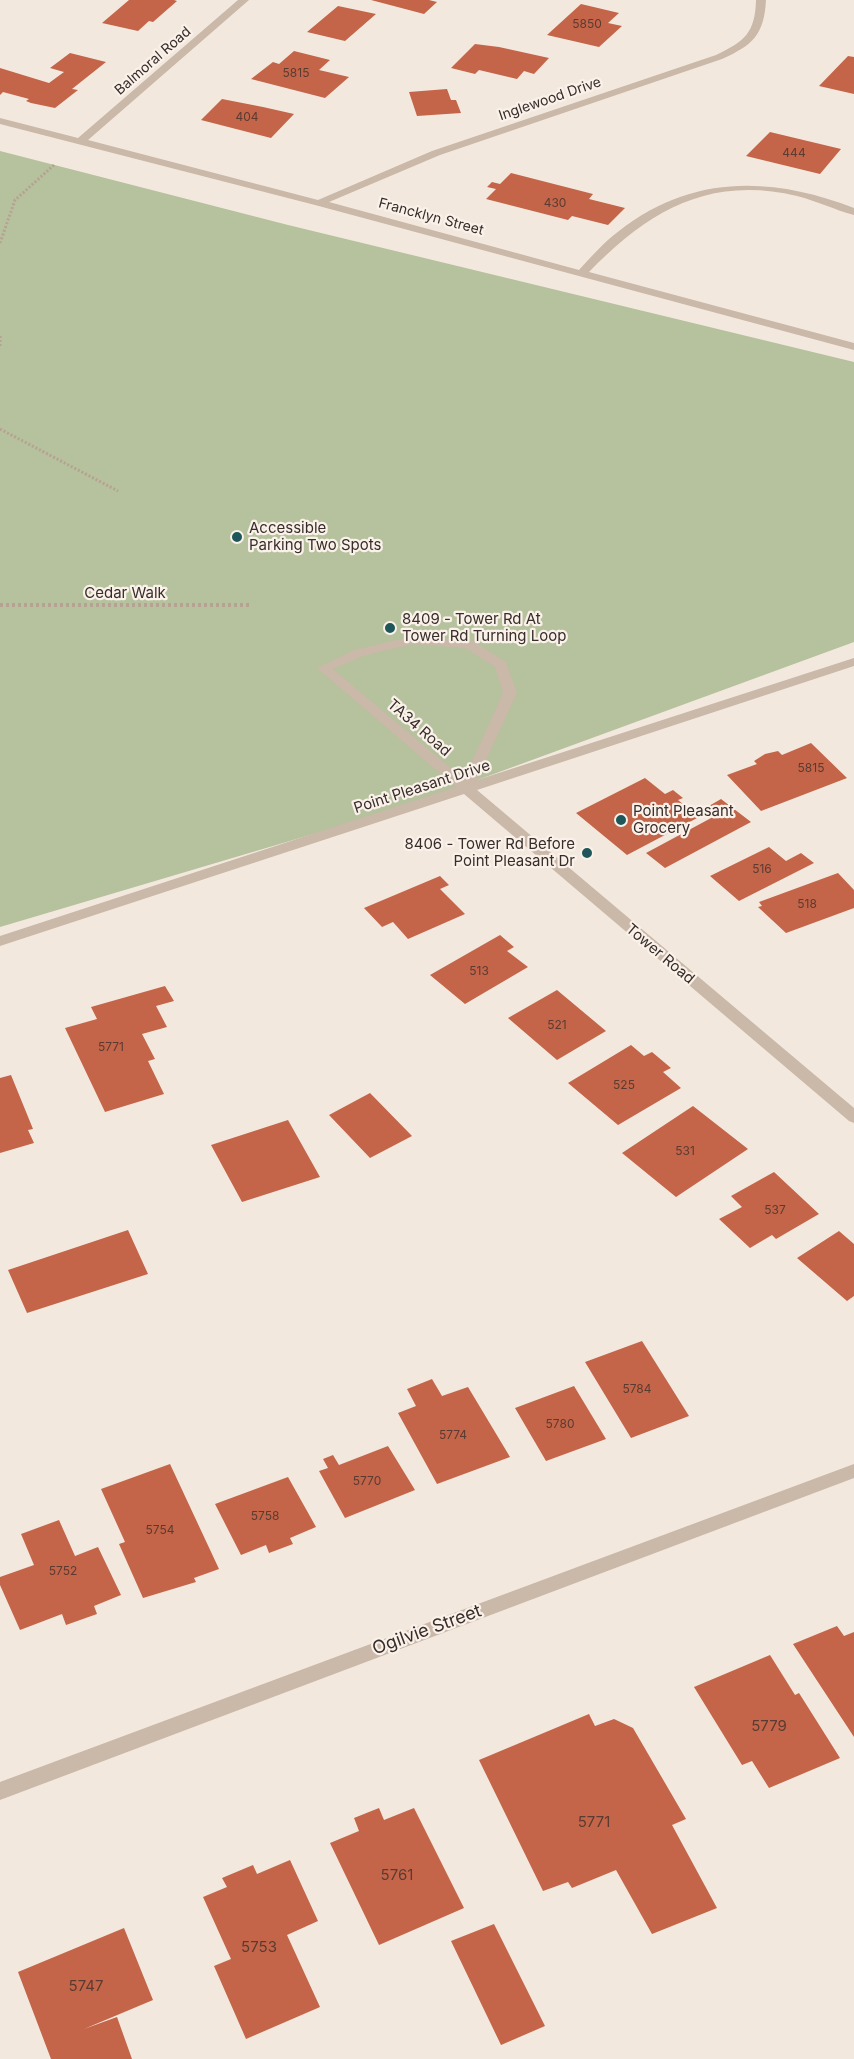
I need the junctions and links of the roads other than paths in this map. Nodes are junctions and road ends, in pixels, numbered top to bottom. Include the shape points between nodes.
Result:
1 (243, 0) edge
2 (761, 0) edge
3 (0, 121) edge
4 (81, 141) junction
5 (319, 203) junction
6 (854, 212) edge
7 (582, 273) junction
8 (851, 342) edge
9 (854, 662) edge
10 (466, 790) junction
11 (0, 941) edge
12 (854, 1117) edge
13 (854, 1471) edge
14 (0, 1791) edge

1 - 4 street, Balmoral Road
2 - 5 street, Inglewood Drive via 757,30 733,51 436,153
3 - 4 street, Francklyn Street
4 - 5 street, Francklyn Street
5 - 7 street, Francklyn Street
6 - 7 street via 822,198 790,191 720,188 674,200 625,231
7 - 8 street, Francklyn Street
9 - 10 street, Point Pleasant Drive
10 - 10 street, TA34 Road via 351,691 324,668 359,653 413,640 468,644 501,665 510,693
10 - 11 street, Point Pleasant Drive
10 - 12 street, Tower Road
13 - 14 street, Ogilvie Street

